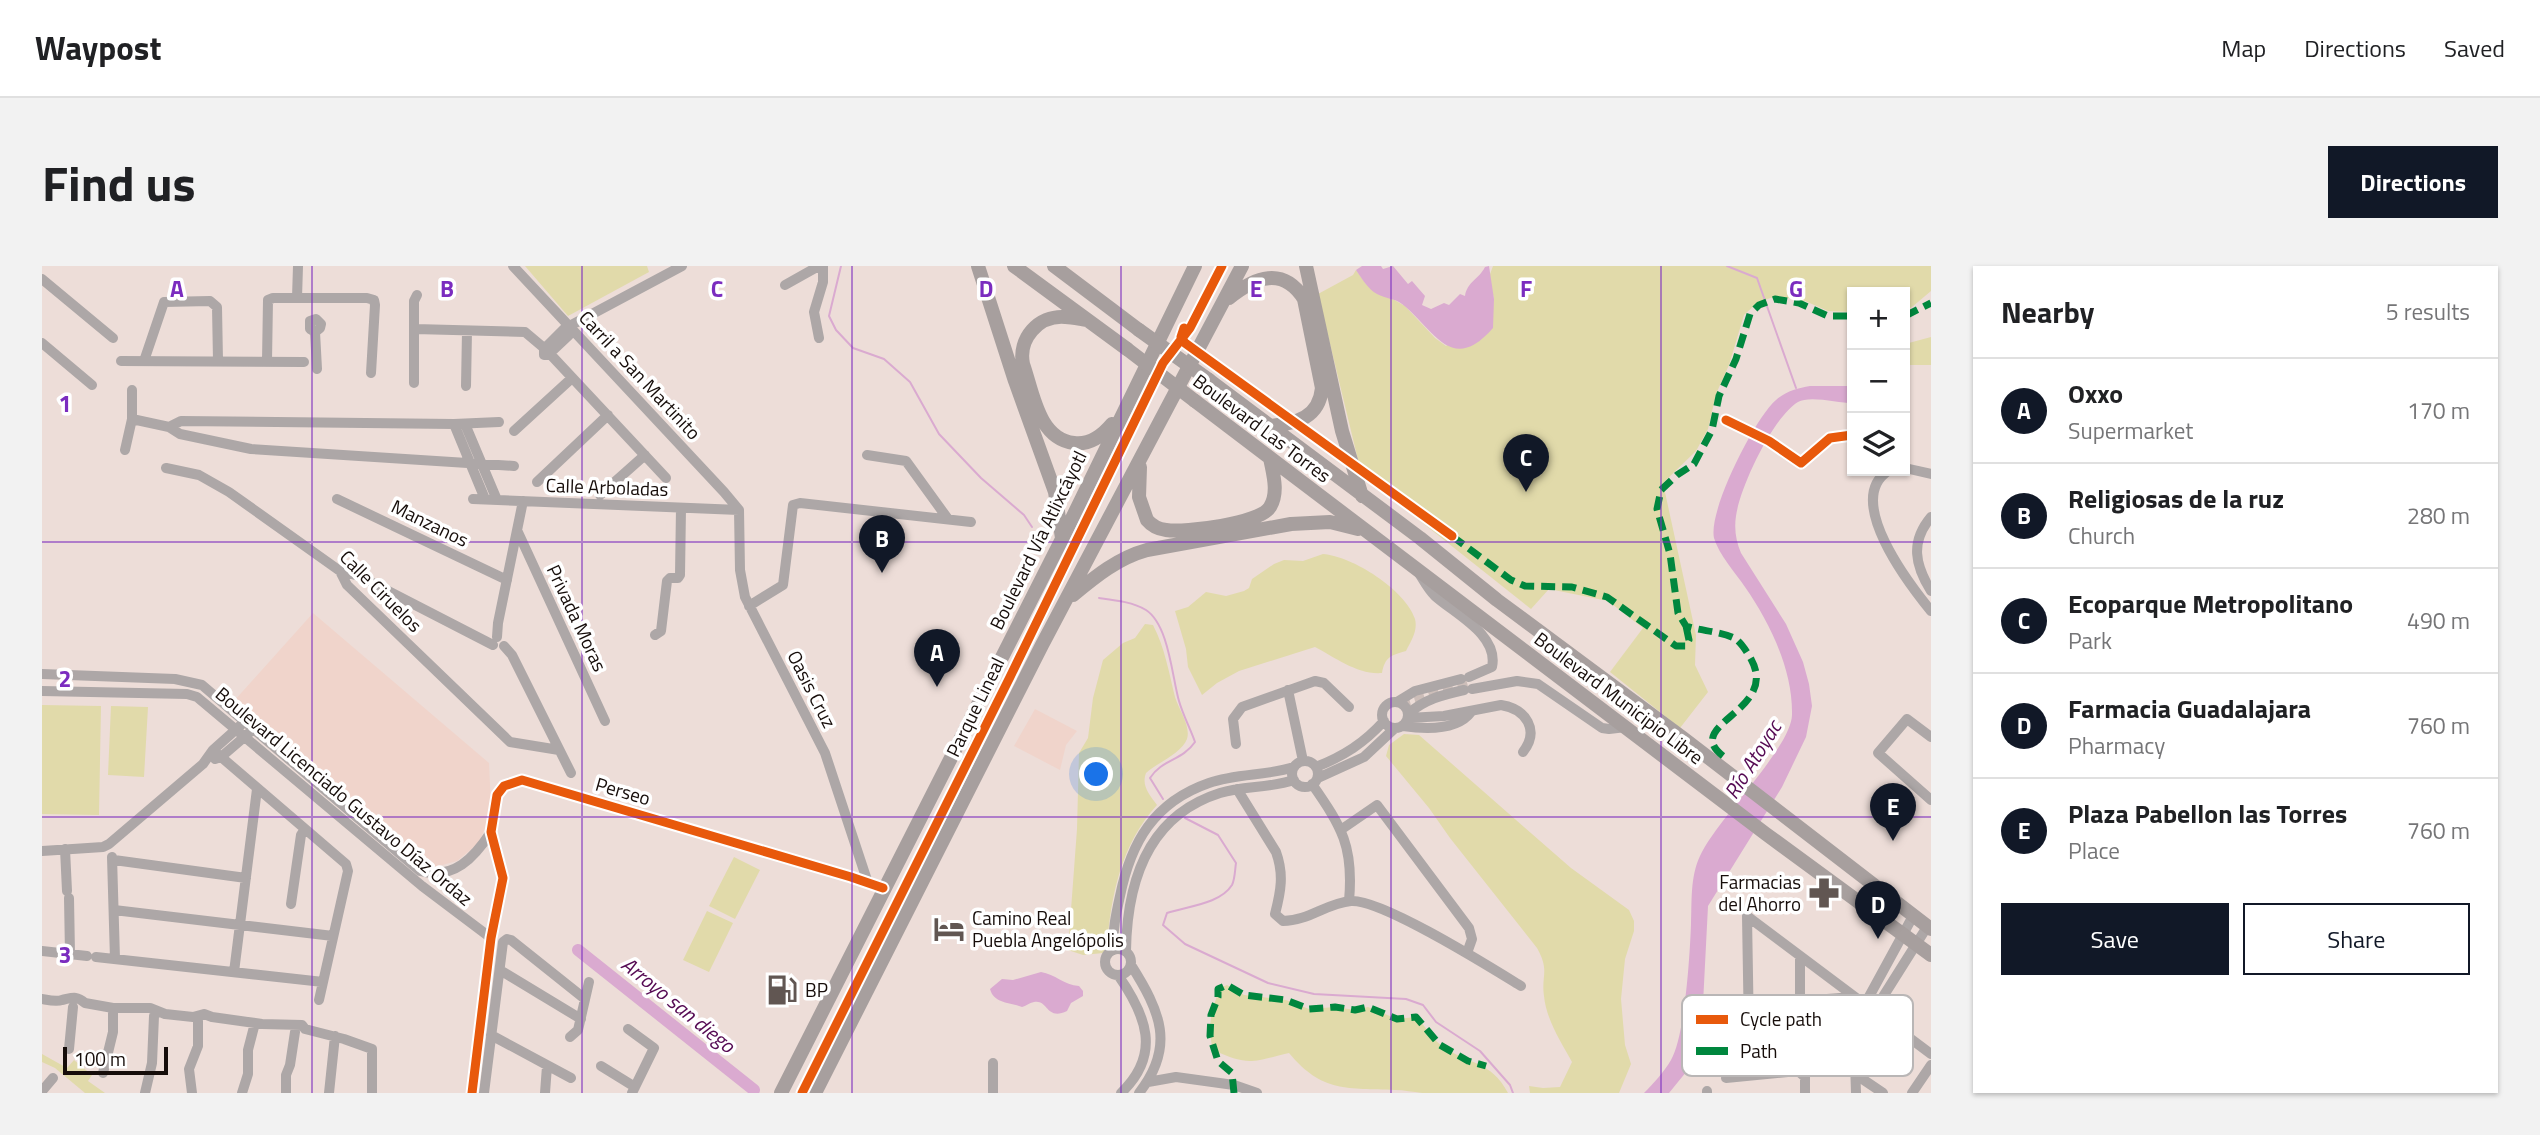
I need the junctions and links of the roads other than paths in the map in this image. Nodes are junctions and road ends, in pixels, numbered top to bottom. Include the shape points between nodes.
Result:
1 (298, 266) edge
2 (513, 266) edge
3 (653, 266) edge
4 (682, 266) edge
5 (821, 266) edge
6 (978, 266) edge
7 (1014, 266) edge
8 (1054, 266) edge
9 (1067, 266) edge
10 (1195, 266) edge
11 (1242, 266) edge
12 (1306, 266) edge
13 (42, 279) edge
14 (658, 279) junction
15 (1074, 280) junction
16 (785, 285) dead end
17 (417, 295) dead end
18 (298, 298) junction
19 (313, 298) junction
20 (1222, 303) junction
21 (1087, 320) junction
22 (572, 327) junction
23 (415, 329) junction
24 (467, 331) junction
25 (113, 338) dead end
26 (819, 338) dead end
27 (42, 343) edge
28 (548, 350) junction
29 (121, 361) dead end
30 (144, 361) junction
31 (218, 361) junction
32 (267, 361) junction
33 (304, 362) dead end
34 (317, 369) dead end
35 (371, 373) dead end
36 (572, 378) junction
37 (414, 383) dead end
38 (92, 385) dead end
39 (466, 386) dead end
40 (132, 390) dead end
41 (1123, 409) junction
42 (608, 415) junction
43 (132, 419) junction
44 (499, 422) dead end
45 (459, 424) junction
46 (1271, 426) junction
47 (169, 427) junction
48 (514, 430) dead end
49 (125, 450) dead end
50 (645, 455) junction
51 (867, 455) dead end
52 (1270, 458) junction
53 (1140, 461) junction
54 (476, 464) junction
55 (514, 466) dead end
56 (166, 468) dead end
57 (1910, 469) edge
58 (1931, 474) edge
59 (1881, 476) edge
60 (666, 478) dead end
61 (537, 482) dead end
62 (600, 495) dead end
63 (1362, 495) junction
64 (337, 499) dead end
65 (473, 499) dead end
66 (491, 500) junction
67 (521, 501) junction
68 (681, 508) junction
69 (738, 510) junction
70 (1931, 517) edge
71 (948, 519) junction
72 (971, 522) dead end
73 (517, 527) junction
74 (1365, 531) junction
75 (1062, 538) junction
76 (1418, 570) junction
77 (340, 571) junction
78 (507, 580) junction
79 (1931, 591) edge
80 (1067, 600) junction
81 (1497, 600) joint
82 (750, 606) junction
83 (1931, 611) edge
84 (1486, 622) joint
85 (655, 635) dead end
86 (498, 642) junction
87 (42, 674) edge
88 (69, 675) junction
89 (1467, 684) junction
90 (1288, 690) junction
91 (42, 691) edge
92 (68, 691) junction
93 (1397, 702) junction
94 (1424, 702) junction
95 (1349, 707) dead end
96 (1471, 712) junction
97 (1429, 718) junction
98 (605, 721) dead end
99 (1384, 721) junction
100 (1404, 721) junction
101 (1626, 727) junction
102 (244, 729) junction
103 (1931, 737) edge
104 (1236, 744) dead end
105 (559, 750) junction
106 (1523, 752) dead end
107 (217, 754) junction
108 (1298, 764) junction
109 (571, 774) dead end
110 (1316, 776) junction
111 (1294, 780) junction
112 (257, 789) junction
113 (1237, 789) junction
114 (1931, 800) edge
115 (305, 829) junction
116 (1342, 829) junction
117 (491, 832) junction
118 (109, 844) junction
119 (65, 849) junction
120 (42, 850) edge
121 (114, 860) junction
122 (246, 878) junction
123 (868, 883) junction
124 (883, 888) junction
125 (1349, 901) junction
126 (291, 904) dead end
127 (114, 910) junction
128 (1913, 916) junction
129 (240, 925) junction
130 (1929, 928) edge
131 (1903, 935) junction
132 (333, 936) junction
133 (491, 939) junction
134 (1916, 944) junction
135 (42, 951) edge
136 (1120, 951) junction
137 (1467, 953) junction
138 (70, 954) junction
139 (1931, 955) edge
140 (1800, 956) junction
141 (115, 959) junction
142 (1131, 965) junction
143 (500, 970) junction
144 (234, 972) junction
145 (1118, 975) junction
146 (323, 982) junction
147 (589, 982) dead end
148 (1521, 986) dead end
149 (1748, 995) edge
150 (1801, 995) edge
151 (1852, 995) edge
152 (1875, 995) edge
153 (1878, 995) edge
154 (42, 999) edge
155 (585, 999) junction
156 (319, 1000) dead end
157 (79, 1005) junction
158 (113, 1008) junction
159 (160, 1015) junction
160 (581, 1018) junction
161 (202, 1019) junction
162 (255, 1023) junction
163 (296, 1029) junction
164 (628, 1029) dead end
165 (491, 1035) junction
166 (335, 1036) junction
167 (570, 1037) dead end
168 (1913, 1040) edge
169 (69, 1049) dead end
170 (1931, 1054) edge
171 (1143, 1056) junction
172 (1157, 1061) junction
173 (993, 1063) dead end
174 (1931, 1065) edge
175 (547, 1066) junction
176 (601, 1066) dead end
177 (103, 1073) dead end
178 (1747, 1076) edge
179 (1804, 1076) edge
180 (1858, 1076) edge
181 (1176, 1077) junction
182 (53, 1078) dead end
183 (571, 1078) dead end
184 (1726, 1078) dead end
185 (1148, 1082) junction
186 (633, 1090) edge
187 (42, 1091) edge
188 (145, 1093) edge
189 (192, 1093) edge
190 (198, 1093) edge
191 (242, 1093) edge
192 (285, 1093) edge
193 (329, 1093) edge
194 (372, 1093) edge
195 (472, 1093) edge
196 (484, 1093) edge
197 (545, 1093) edge
198 (781, 1093) edge
199 (815, 1093) edge
200 (993, 1093) edge
201 (1121, 1093) edge
202 (1139, 1093) edge
203 (1257, 1093) edge
204 (1805, 1093) edge
205 (1883, 1093) edge
206 (1912, 1093) edge

1 - 18 street
2 - 22 street, Carril a San Martinito
3 - 14 street
4 - 14 street
5 - 16 street
5 - 26 street via 823,282 814,312
6 - 75 main road via 1055,492
7 - 21 main road, Boulevard Las Torres
8 - 15 main road, Boulevard Las Torres
9 - 15 main road
10 - 41 main road, Boulevard Vía Atlixcáyotl
11 - 20 main road
12 - 63 main road via 1342,432
13 - 25 street
14 - 22 street
15 - 46 main road, Boulevard Las Torres, bridge
17 - 23 street
18 - 19 street
18 - 32 street via 268,300
19 - 34 street via 314,319 321,324 315,331
19 - 35 street via 374,300
20 - 46 main road via 1253,279 1268,274 1285,278 1304,299 1321,398 1306,418
20 - 53 main road
21 - 41 main road via 1050,319 1034,327 1024,341 1023,364 1041,418 1050,433 1078,444 1104,433
21 - 52 main road, Boulevard Las Torres, bridge
22 - 28 street
22 - 69 street, Carril a San Martinito
23 - 24 street
23 - 37 street
24 - 28 street via 525,332
24 - 39 street
27 - 38 street
28 - 36 street
29 - 30 street
30 - 31 street
30 - 31 street via 164,302 210,300 217,307
31 - 32 street
32 - 33 street
36 - 42 street
36 - 48 street
40 - 43 street
41 - 75 main road, Boulevard Vía Atlixcáyotl
42 - 50 street
42 - 61 street
43 - 47 street
43 - 49 street
44 - 45 street
45 - 47 street via 181,421
45 - 54 street
46 - 63 main road, Boulevard Las Torres
47 - 54 street via 180,434 251,449
50 - 60 street
50 - 62 street
51 - 71 street via 906,461
52 - 53 main road via 1274,497 1265,513 1248,521 1179,531 1157,528 1143,514
52 - 74 main road, Boulevard Las Torres
53 - 80 main road
54 - 55 street
54 - 66 street
56 - 77 street, Calle Ciruelos via 199,475 229,492
57 - 58 street
59 - 83 street via 1873,492 1876,520 1898,565
63 - 81 main road, Boulevard Las Torres
64 - 78 street, Manzanos
65 - 66 street, Calle Arboladas
66 - 67 street, Calle Arboladas
67 - 68 street, Calle Arboladas
67 - 73 street
68 - 69 street, Calle Arboladas
68 - 85 street via 680,575 667,581 662,631
69 - 82 street, Oasis Cruz via 741,585
70 - 79 street via 1918,537 1915,553
71 - 72 street
71 - 82 street via 793,505 783,584
73 - 78 street
73 - 98 street, Privada Moras
74 - 76 main road, Boulevard Las Torres
74 - 80 main road via 1320,521 1147,550 1108,567
75 - 124 main road, Boulevard Vía Atlixcáyotl
76 - 84 main road, Boulevard Las Torres
76 - 89 street via 1434,594 1486,640 1492,651 1492,667
77 - 86 street
77 - 105 street, Calle Ciruelos via 347,585 510,741
78 - 86 street
80 - 199 main road
81 - 128 main road, Boulevard Municipio Libre
82 - 123 street, Oasis Cruz via 825,753
84 - 101 main road, Boulevard Municipio Libre
86 - 105 street via 512,655
87 - 88 street, Boulevard Licenciado Gustavo Díaz Ordaz
88 - 92 street
88 - 102 street, Boulevard Licenciado Gustavo Díaz Ordaz via 193,682 202,685
89 - 93 street via 1415,691
89 - 94 street
89 - 101 street via 1538,684 1602,727
90 - 95 street via 1318,681
90 - 104 street via 1236,712
90 - 108 street
91 - 92 street, Boulevard Licenciado Gustavo Díaz Ordaz
92 - 102 street, Boulevard Licenciado Gustavo Díaz Ordaz via 187,694
93 - 99 street via 1384,710
93 - 100 street via 1403,704
94 - 97 street via 1423,713
94 - 100 street
96 - 97 street
96 - 100 street via 1459,723 1429,728
96 - 106 street via 1501,705 1516,708 1531,730
97 - 100 street
99 - 100 street via 1389,726
99 - 110 street via 1370,737
100 - 110 street via 1364,757
101 - 131 main road, Boulevard Municipio Libre
102 - 107 street
102 - 117 street, Boulevard Licenciado Gustavo Díaz Ordaz via 420,871 432,874 460,866 478,852
102 - 133 street, Boulevard Licenciado Gustavo Díaz Ordaz via 422,886
103 - 114 street via 1910,719 1904,720 1878,751
105 - 109 street
107 - 112 street
107 - 118 street
108 - 110 street via 1311,762
108 - 111 street
108 - 136 street via 1211,782 1155,818 1127,866 1115,919
110 - 111 street via 1306,787
110 - 116 street
111 - 113 street
112 - 115 street
112 - 122 street
113 - 125 street via 1280,863 1282,887 1275,914 1293,921
113 - 136 street via 1177,814 1155,838 1134,884
115 - 126 street
115 - 132 street via 346,864
116 - 125 street via 1351,866
116 - 137 street via 1377,805 1469,928 1472,939
117 - 123 street, Perseo via 497,795 504,786 522,780
117 - 133 street, Perseo via 503,878
118 - 119 street
118 - 121 street
119 - 120 street
119 - 138 street
121 - 122 street
121 - 127 street
122 - 129 street
123 - 124 street, Perseo
124 - 198 main road, Boulevard Vía Atlixcáyotl
125 - 137 street via 1378,907
127 - 129 street
127 - 141 street
128 - 130 main road, Boulevard Municipio Libre
128 - 131 street
129 - 132 street
129 - 144 street
130 - 134 street
131 - 134 main road, Boulevard Municipio Libre
131 - 152 street
132 - 146 street
133 - 195 street, Perseo
134 - 139 main road, Boulevard Municipio Libre
134 - 153 street
135 - 138 street
136 - 142 street via 1131,957
136 - 145 street via 1106,957 1105,963 1109,972
137 - 148 street
138 - 141 street
140 - 149 street via 1747,916
140 - 150 street
140 - 151 street
141 - 144 street
142 - 145 street
142 - 172 street via 1159,1018
143 - 155 street via 503,942 511,940
143 - 160 street
143 - 165 street
144 - 146 street
145 - 171 street via 1140,1010 1146,1040
146 - 156 street
147 - 155 street
154 - 157 street
155 - 160 street
157 - 158 street
157 - 169 street
158 - 159 street via 144,1008
158 - 177 street via 113,1032
159 - 161 street
159 - 188 street
160 - 167 street
161 - 162 street
161 - 189 street via 189,1069
161 - 190 street via 204,1045 195,1067
162 - 163 street
162 - 191 street
163 - 166 street
163 - 192 street
164 - 186 street via 654,1048
165 - 175 street
165 - 196 street
166 - 193 street
166 - 194 street via 372,1049
168 - 170 street
171 - 172 street
171 - 201 street
172 - 181 street
172 - 185 street
173 - 200 street
174 - 206 street
175 - 183 street
175 - 197 street
176 - 186 street
178 - 184 street
179 - 204 street
180 - 205 street
181 - 185 street
181 - 203 street
182 - 187 street
185 - 202 street

